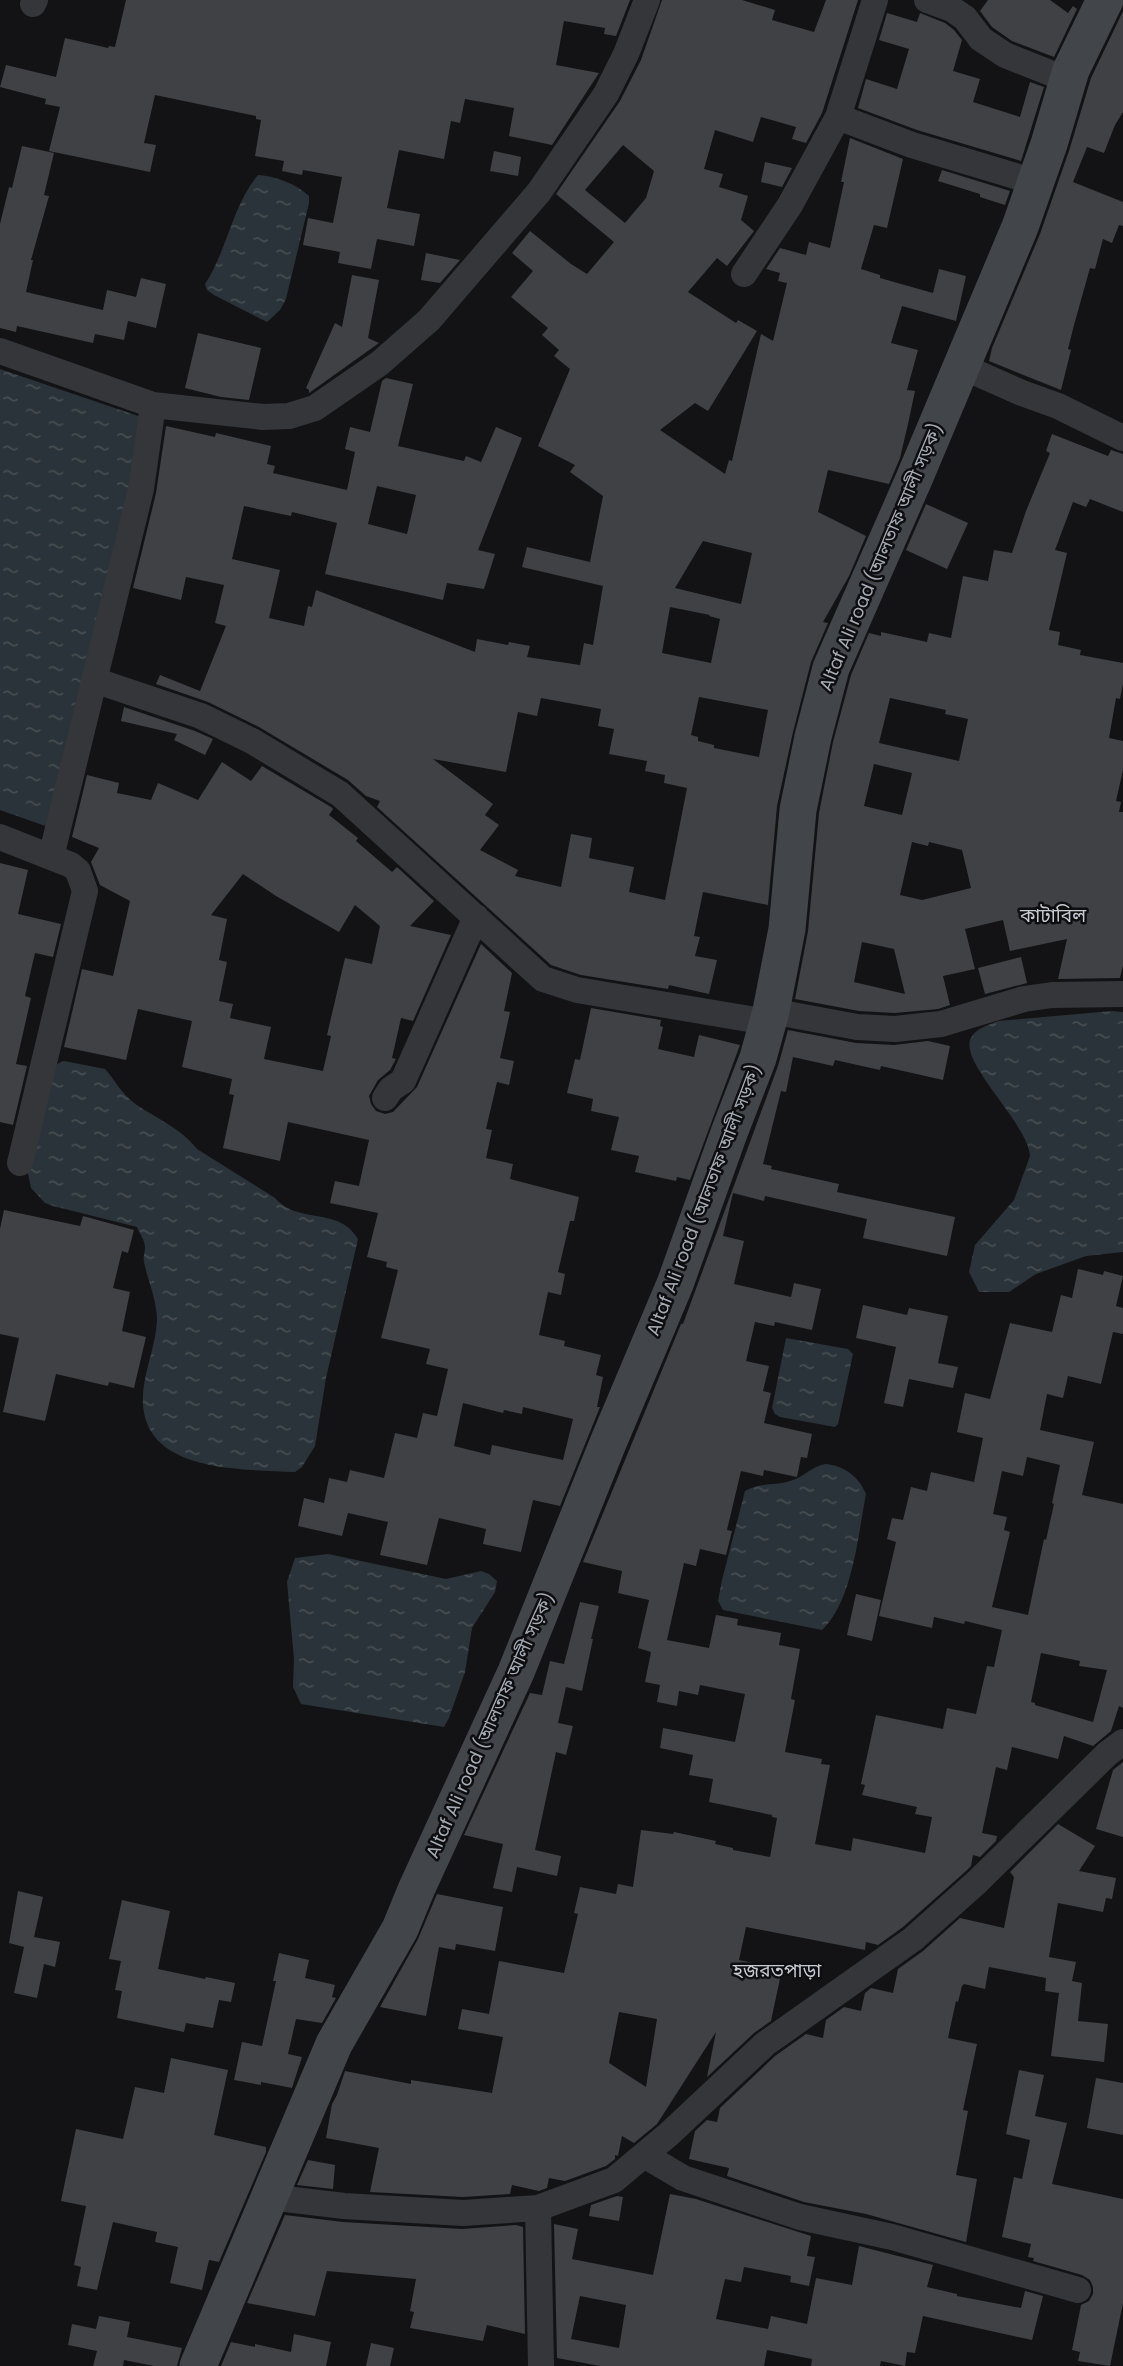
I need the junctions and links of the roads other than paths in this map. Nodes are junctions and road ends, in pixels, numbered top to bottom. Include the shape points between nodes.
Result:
1 (647, 0) edge
2 (875, 0) edge
3 (927, 0) edge
4 (1105, 0) edge
5 (1068, 80) junction
6 (838, 117) junction
7 (1035, 182) junction
8 (744, 274) dead end
9 (0, 351) edge
10 (961, 366) junction
11 (153, 405) junction
12 (1123, 438) edge
13 (94, 680) junction
14 (0, 837) edge
15 (51, 857) junction
16 (476, 917) junction
17 (1123, 994) edge
18 (769, 1017) junction
19 (386, 1098) dead end
20 (20, 1163) dead end
21 (1123, 1742) edge
22 (644, 2155) junction
23 (269, 2197) junction
24 (538, 2208) junction
25 (1078, 2291) dead end
26 (198, 2366) edge
27 (541, 2366) edge

1 - 11 street via 606,94 539,192 429,320 380,363 314,408 289,416
2 - 6 street
3 - 5 street via 965,18 981,39 1005,55
4 - 5 main road, Altaf Ali road (আলতাফ আলী সড়ক)
5 - 7 main road, Altaf Ali road (আলতাফ আলী সড়ক)
6 - 7 street
6 - 8 street via 790,205
7 - 10 main road, Altaf Ali road (আলতাফ আলী সড়ক)
9 - 11 street
10 - 12 street
10 - 18 main road, Altaf Ali road (আলতাফ আলী সড়ক) via 831,668 798,810 787,929
11 - 13 street via 141,489
13 - 15 street
13 - 16 street via 201,716 340,794
14 - 15 street
15 - 20 street via 78,871 85,891
16 - 18 street via 543,979 557,985
16 - 19 street via 403,1081 391,1088
17 - 18 street via 1024,999 941,1024 895,1029
18 - 23 main road, Altaf Ali road (আলতাফ আলী সড়ক) via 668,1304 516,1672 400,1929 334,2044
21 - 22 street via 913,1939 765,2045
22 - 24 street via 614,2180
22 - 25 street via 683,2178 800,2217 892,2237
23 - 24 street via 463,2213
23 - 26 main road, Altaf Ali road (আলতাফ আলী সড়ক)
24 - 27 street

